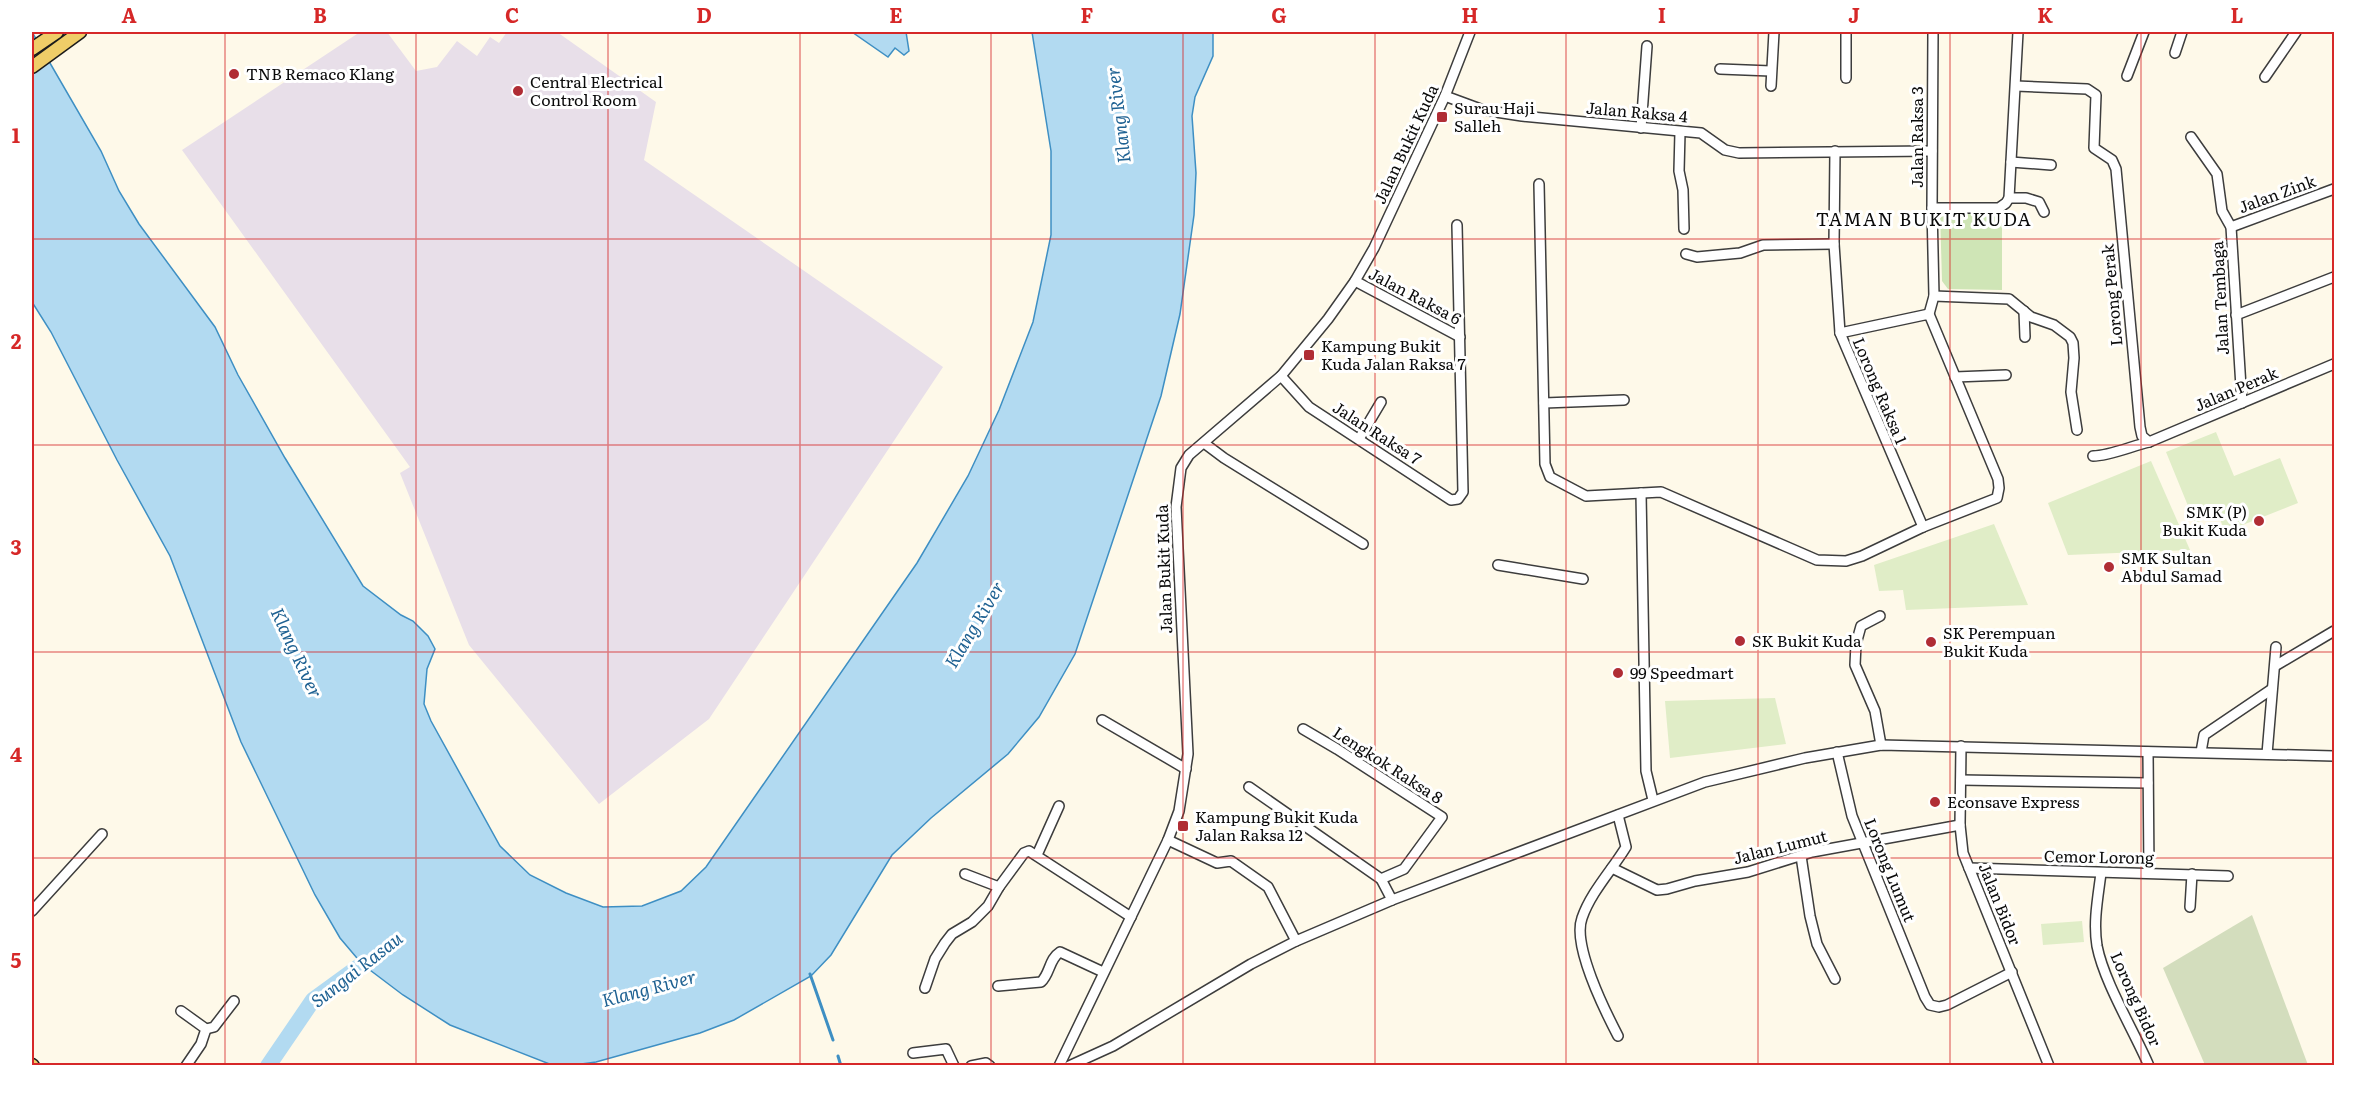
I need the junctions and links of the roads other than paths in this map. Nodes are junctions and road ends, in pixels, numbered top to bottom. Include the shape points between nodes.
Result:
1 (57, 32) edge
2 (80, 32) edge
3 (1470, 32) edge
4 (1774, 32) edge
5 (1846, 32) edge
6 (1933, 32) edge
7 (2018, 32) edge
8 (2144, 32) edge
9 (2182, 32) edge
10 (2296, 32) edge
11 (1647, 46) dead end
12 (32, 49) edge
13 (2175, 53) dead end
14 (32, 67) edge
15 (1720, 69) dead end
16 (1771, 71) junction
17 (2127, 76) dead end
18 (2265, 77) dead end
19 (1846, 78) dead end
20 (1770, 86) dead end
21 (2016, 86) junction
22 (1445, 96) junction
23 (1641, 128) junction
24 (1680, 132) junction
25 (2191, 137) dead end
26 (1932, 151) junction
27 (1835, 152) junction
28 (2011, 162) junction
29 (2051, 165) dead end
30 (1539, 184) dead end
31 (2334, 189) edge
32 (2009, 198) junction
33 (1932, 208) junction
34 (2044, 212) dead end
35 (1457, 225) dead end
36 (2231, 227) junction
37 (1684, 229) dead end
38 (1834, 244) junction
39 (1686, 254) dead end
40 (2334, 277) edge
41 (1355, 281) junction
42 (1934, 296) junction
43 (2024, 311) junction
44 (1929, 314) junction
45 (2236, 315) junction
46 (1840, 333) junction
47 (1461, 337) junction
48 (2025, 337) dead end
49 (2334, 364) edge
50 (2006, 375) dead end
51 (1281, 376) junction
52 (1955, 377) junction
53 (1624, 400) dead end
54 (1381, 402) dead end
55 (1544, 403) junction
56 (2241, 403) junction
57 (2077, 430) dead end
58 (1359, 440) junction
59 (2149, 441) junction
60 (1204, 443) junction
61 (2093, 456) dead end
62 (1641, 493) junction
63 (1923, 527) junction
64 (1363, 544) dead end
65 (1498, 565) dead end
66 (1583, 579) dead end
67 (1880, 615) dead end
68 (2334, 631) edge
69 (2276, 647) dead end
70 (2275, 666) junction
71 (2272, 689) junction
72 (1102, 720) dead end
73 (1303, 729) dead end
74 (1881, 745) junction
75 (1961, 746) junction
76 (1837, 752) junction
77 (2148, 752) junction
78 (2201, 752) junction
79 (2267, 754) junction
80 (2334, 756) edge
81 (1186, 769) junction
82 (1960, 780) junction
83 (2148, 783) junction
84 (1249, 787) dead end
85 (1653, 800) junction
86 (1059, 806) dead end
87 (1618, 815) junction
88 (1960, 825) junction
89 (102, 834) dead end
90 (1168, 840) junction
91 (1863, 843) junction
92 (1037, 855) junction
93 (1801, 856) junction
94 (1612, 868) junction
95 (1969, 868) junction
96 (2101, 873) junction
97 (2149, 873) junction
98 (965, 874) dead end
99 (2192, 874) junction
100 (2228, 876) dead end
101 (1382, 879) junction
102 (999, 887) junction
103 (1392, 900) junction
104 (2190, 907) dead end
105 (32, 911) edge
106 (1131, 917) junction
107 (1296, 941) junction
108 (1103, 972) junction
109 (2012, 972) junction
110 (1835, 979) dead end
111 (998, 986) dead end
112 (925, 988) dead end
113 (234, 1001) dead end
114 (181, 1011) dead end
115 (206, 1029) junction
116 (1618, 1036) dead end
117 (1070, 1044) junction
118 (1109, 1048) junction
119 (913, 1053) dead end
120 (1094, 1055) junction
121 (186, 1065) edge
122 (954, 1065) edge
123 (970, 1065) edge
124 (990, 1065) edge
125 (1059, 1065) edge
126 (1069, 1065) edge
127 (1082, 1065) edge
128 (2049, 1065) edge
129 (2149, 1065) edge

1 - 12 main road
2 - 14 main road
3 - 22 street, Jalan Bukit Kuda
4 - 16 street
5 - 19 street
6 - 26 street, Jalan Raksa 3
7 - 21 street
8 - 17 street
9 - 13 street
10 - 18 street
11 - 23 street
15 - 16 street
16 - 20 street
21 - 28 street
21 - 59 street, Lorong Perak via 2092,91 2097,101 2094,148 2096,154 2112,160 2116,169 2140,427 2142,436
22 - 23 street, Jalan Raksa 4 via 1483,110
22 - 41 street, Jalan Bukit Kuda
23 - 24 street, Jalan Raksa 4
24 - 27 street, Jalan Raksa 4 via 1701,133 1725,150 1739,153
24 - 37 street
25 - 36 street, Jalan Tembaga via 2217,174 2222,211
26 - 27 street, Jalan Raksa 4
26 - 33 street, Jalan Raksa 3
27 - 38 street, Lorong Raksa 1
28 - 29 street
28 - 32 street
30 - 55 street
31 - 36 street, Jalan Zink
32 - 33 street via 1999,208
32 - 34 street via 2039,202
33 - 42 street, Jalan Raksa 3
35 - 47 street
36 - 45 street, Jalan Tembaga
38 - 39 street via 1763,245 1740,253 1696,257
38 - 46 street, Lorong Raksa 1
40 - 45 street
41 - 47 street, Jalan Raksa 6
41 - 51 street, Jalan Bukit Kuda
42 - 43 street via 2001,297
42 - 44 street, Jalan Raksa 3
43 - 48 street
43 - 57 street via 2070,337 2074,358 2071,392
44 - 46 street
44 - 52 street
45 - 56 street, Jalan Tembaga
46 - 63 street, Lorong Raksa 1
47 - 58 street, Jalan Raksa 7 via 1463,492 1458,499 1451,500
49 - 56 street, Jalan Perak
50 - 52 street
51 - 58 street, Jalan Raksa 7 via 1310,407
51 - 60 street, Jalan Bukit Kuda
52 - 63 street via 1998,479 1998,494 1992,501
53 - 55 street
54 - 58 street
55 - 62 street via 1545,464 1550,477 1586,496
56 - 59 street, Jalan Perak
59 - 61 street, Jalan Perak
60 - 64 street
60 - 81 street, Jalan Bukit Kuda via 1182,468 1176,507
62 - 63 street via 1661,492 1817,560 1846,561
62 - 85 street via 1646,771
65 - 66 street
67 - 74 street via 1861,626 1855,665 1875,711
68 - 70 street
69 - 70 street
70 - 71 street
71 - 78 street via 2204,735
71 - 79 street
72 - 81 street
73 - 101 street, Lengkok Raksa 8 via 1442,817 1404,869
74 - 75 street
74 - 76 street
75 - 77 street
75 - 82 street, Jalan Bidor
76 - 85 street via 1705,782
76 - 91 street, Lorong Lumut via 1852,816
77 - 78 street
77 - 83 street
78 - 79 street
79 - 80 street
81 - 90 street, Jalan Bukit Kuda via 1179,811
82 - 83 street
82 - 88 street, Jalan Bidor
83 - 97 street
84 - 101 street
85 - 87 street
86 - 92 street
87 - 94 street via 1626,847
87 - 103 street
88 - 91 street, Jalan Lumut
88 - 95 street, Jalan Bidor via 1962,853
89 - 105 street
90 - 106 street, Jalan Bukit Kuda
90 - 107 street via 1218,862 1231,861 1269,887
91 - 93 street, Jalan Lumut
91 - 109 street, Lorong Lumut via 1930,1005 1947,1005
92 - 102 street via 1024,853
92 - 106 street
93 - 94 street, Jalan Lumut via 1748,872 1657,890
93 - 110 street via 1817,944
94 - 116 street via 1593,896 1580,927 1580,937
95 - 96 street, Cemor Lorong
95 - 109 street, Jalan Bidor
96 - 97 street, Cemor Lorong
96 - 129 street, Lorong Bidor via 2095,927 2097,948
97 - 99 street, Cemor Lorong
98 - 102 street
99 - 100 street, Cemor Lorong
99 - 104 street
101 - 103 street
102 - 112 street via 988,906 945,943
103 - 107 street
106 - 108 street, Jalan Bukit Kuda
107 - 118 street
108 - 111 street via 1060,952 1041,982
108 - 117 street, Jalan Bukit Kuda
109 - 128 street, Jalan Bidor
113 - 115 street via 214,1027
114 - 115 street
115 - 121 street
117 - 120 street via 1074,1055
117 - 125 street, Jalan Bukit Kuda
118 - 120 street
118 - 127 street
119 - 122 street via 946,1049
120 - 126 street
123 - 124 street

